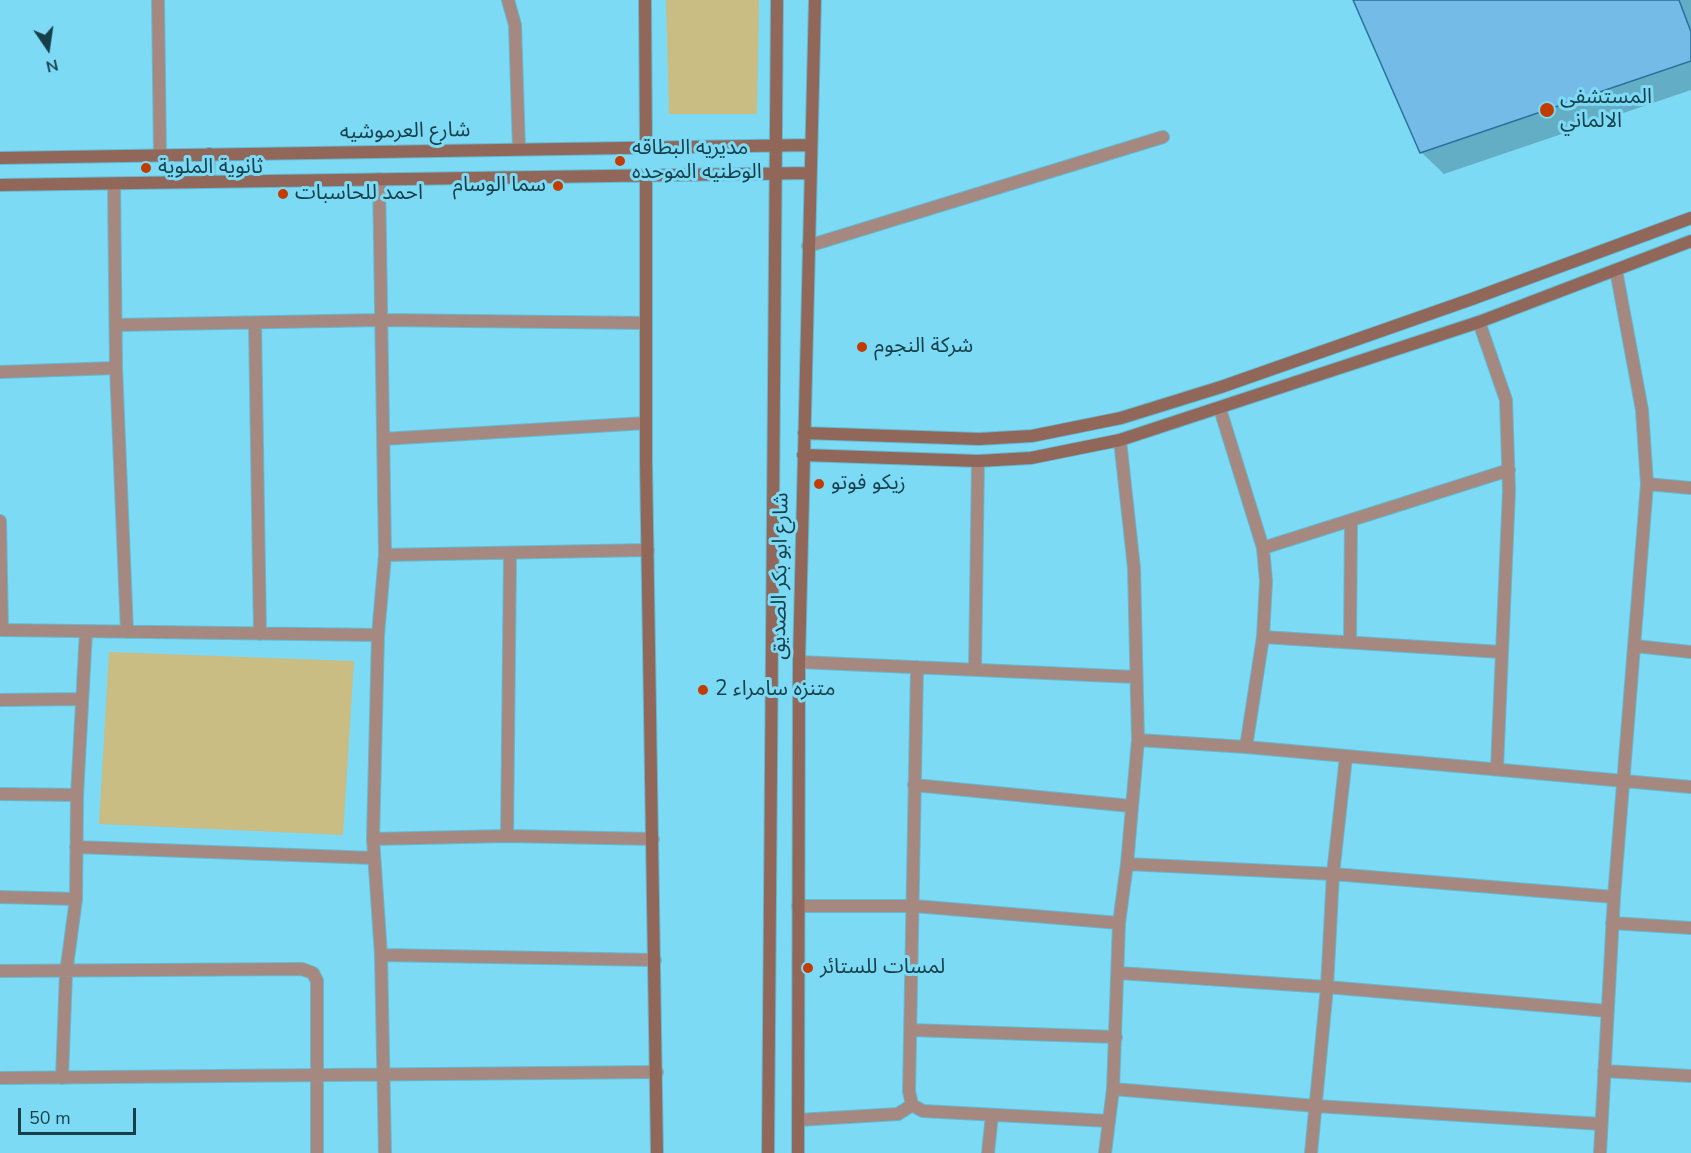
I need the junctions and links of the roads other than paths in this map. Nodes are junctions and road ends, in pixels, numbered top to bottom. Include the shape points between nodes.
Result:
1 (158, 0) edge
2 (508, 0) edge
3 (645, 0) edge
4 (777, 0) edge
5 (815, 0) edge
6 (1163, 137) dead end
7 (811, 145) junction
8 (776, 146) junction
9 (646, 147) junction
10 (519, 150) junction
11 (209, 154) junction
12 (160, 155) junction
13 (0, 158) edge
14 (775, 173) junction
15 (810, 173) junction
16 (646, 175) junction
17 (379, 179) junction
18 (208, 182) junction
19 (114, 183) junction
20 (0, 185) edge
21 (1691, 218) edge
22 (1691, 241) edge
23 (808, 246) junction
24 (1616, 270) junction
25 (382, 320) junction
26 (1479, 322) junction
27 (646, 323) junction
28 (255, 324) junction
29 (116, 325) junction
30 (116, 369) junction
31 (0, 372) edge
32 (1220, 409) junction
33 (646, 423) junction
34 (804, 433) junction
35 (383, 439) junction
36 (1120, 440) junction
37 (803, 454) junction
38 (978, 460) junction
39 (1509, 470) junction
40 (1647, 484) junction
41 (1691, 488) edge
42 (1351, 520) junction
43 (0, 521) edge
44 (1263, 548) junction
45 (648, 550) junction
46 (510, 553) junction
47 (385, 555) junction
48 (1, 630) edge
49 (86, 631) junction
50 (127, 632) junction
51 (260, 633) junction
52 (378, 635) junction
53 (1263, 637) junction
54 (1350, 642) junction
55 (1635, 646) junction
56 (1501, 652) junction
57 (1691, 652) edge
58 (799, 662) junction
59 (917, 667) junction
60 (975, 670) junction
61 (1136, 677) junction
62 (82, 699) junction
63 (0, 700) edge
64 (1138, 740) junction
65 (1246, 747) junction
66 (1346, 757) junction
67 (1497, 768) junction
68 (1623, 781) junction
69 (914, 785) junction
70 (1691, 787) edge
71 (0, 794) edge
72 (77, 795) junction
73 (1131, 806) junction
74 (507, 836) junction
75 (373, 839) junction
76 (653, 839) junction
77 (76, 847) junction
78 (374, 858) junction
79 (1127, 864) junction
80 (1333, 874) junction
81 (0, 897) edge
82 (1614, 897) junction
83 (76, 899) junction
84 (798, 906) junction
85 (914, 906) junction
86 (1119, 923) junction
87 (1612, 923) junction
88 (1691, 927) edge
89 (381, 955) junction
90 (655, 960) junction
91 (0, 972) edge
92 (66, 973) junction
93 (1119, 973) junction
94 (1327, 987) junction
95 (1608, 1011) junction
96 (911, 1030) junction
97 (1116, 1037) junction
98 (1604, 1071) junction
99 (657, 1072) junction
100 (385, 1075) junction
101 (317, 1076) junction
102 (1691, 1076) edge
103 (0, 1078) edge
104 (62, 1078) junction
105 (1113, 1089) junction
106 (912, 1105) junction
107 (1316, 1106) junction
108 (992, 1115) junction
109 (798, 1120) junction
110 (1109, 1121) junction
111 (1601, 1124) junction
112 (317, 1153) edge
113 (385, 1153) edge
114 (657, 1153) edge
115 (768, 1153) edge
116 (798, 1153) edge
117 (988, 1153) edge
118 (1105, 1153) edge
119 (1311, 1153) edge
120 (1600, 1153) edge

1 - 12 street
2 - 10 street via 515,25
3 - 9 street
4 - 8 street, شارع ابو بكر الصديق
5 - 7 street, شارع ابو بكر الصديق
6 - 23 street
7 - 8 street, شارع العرموشيه
7 - 15 street, شارع ابو بكر الصديق
8 - 9 street, شارع العرموشيه
8 - 14 street, شارع ابو بكر الصديق
9 - 10 street, شارع العرموشيه
10 - 11 street, شارع العرموشيه
11 - 12 street, شارع العرموشيه
11 - 18 street
12 - 13 street, شارع العرموشيه
14 - 15 street
14 - 16 street
14 - 115 street, شارع ابو بكر الصديق
15 - 23 street, شارع ابو بكر الصديق
16 - 17 street
16 - 27 street
17 - 18 street
17 - 25 street
18 - 19 street
19 - 20 street
19 - 29 street
21 - 34 street via 1461,303 1121,418 1032,436 978,439
22 - 24 street
23 - 34 street, شارع ابو بكر الصديق
24 - 26 street
24 - 40 street via 1642,410
25 - 27 street
25 - 28 street
25 - 35 street
26 - 32 street
26 - 39 street via 1506,400
27 - 33 street
28 - 29 street
28 - 51 street
29 - 30 street
30 - 31 street
30 - 50 street
32 - 36 street
32 - 44 street
33 - 35 street
33 - 45 street
34 - 37 street, شارع ابو بكر الصديق
35 - 47 street
36 - 38 street via 1031,458
36 - 61 street via 1134,568
37 - 38 street
37 - 58 street, شارع ابو بكر الصديق
38 - 60 street
39 - 42 street
39 - 56 street
40 - 41 street
40 - 55 street
42 - 44 street
42 - 54 street
43 - 48 street
44 - 53 street
45 - 46 street
45 - 76 street
46 - 47 street
46 - 74 street
47 - 52 street
48 - 49 street
49 - 50 street
49 - 62 street
50 - 51 street
51 - 52 street
52 - 75 street
53 - 54 street
53 - 65 street
54 - 56 street
55 - 57 street
55 - 68 street
56 - 67 street
58 - 59 street
58 - 84 street, شارع ابو بكر الصديق
59 - 60 street
59 - 69 street
60 - 61 street
61 - 64 street
62 - 63 street
62 - 72 street
64 - 65 street
64 - 73 street
65 - 66 street
66 - 67 street
66 - 80 street
67 - 68 street
68 - 70 street
68 - 82 street
69 - 73 street
69 - 85 street
71 - 72 street
72 - 77 street
73 - 79 street
74 - 75 street
74 - 76 street
75 - 78 street
76 - 90 street
77 - 78 street
77 - 83 street
78 - 89 street
79 - 80 street
79 - 86 street
80 - 82 street
80 - 94 street
81 - 83 street
82 - 87 street
83 - 92 street
84 - 85 street
84 - 109 street, شارع ابو بكر الصديق
85 - 86 street
85 - 96 street
86 - 93 street
87 - 88 street
87 - 95 street
89 - 90 street
89 - 100 street
90 - 99 street
91 - 92 street
92 - 101 street via 302,969 313,973 317,981
92 - 104 street
93 - 94 street
93 - 97 street
94 - 95 street
94 - 107 street
95 - 98 street
96 - 97 street
96 - 106 street
97 - 105 street
98 - 102 street
98 - 111 street
99 - 100 street
99 - 114 street
100 - 101 street
100 - 113 street
101 - 104 street
101 - 112 street
103 - 104 street
105 - 107 street
105 - 110 street
106 - 108 street via 922,1111
106 - 109 street via 898,1113
107 - 111 street
107 - 119 street
108 - 110 street
108 - 117 street
109 - 116 street, شارع ابو بكر الصديق
110 - 118 street
111 - 120 street

